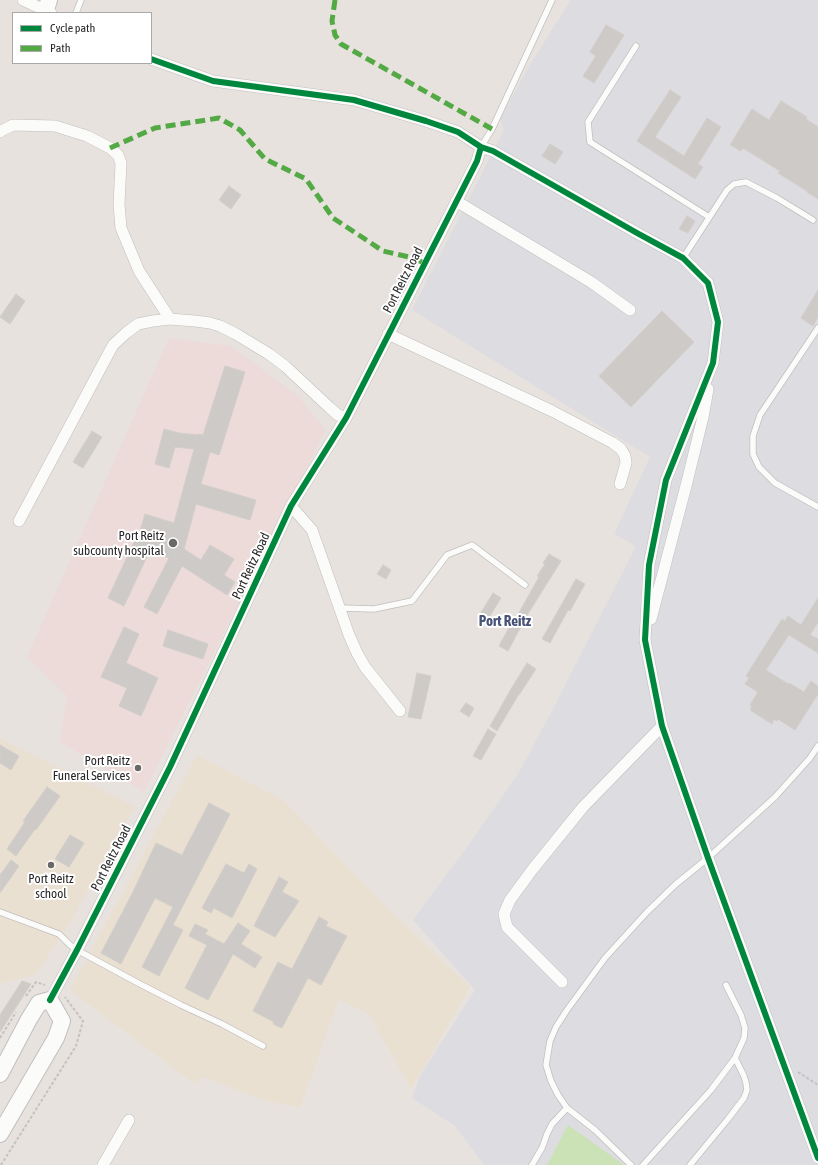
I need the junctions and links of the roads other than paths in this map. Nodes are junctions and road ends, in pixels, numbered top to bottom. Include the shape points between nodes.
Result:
1 (24, 0) edge
2 (81, 0) edge
3 (552, 0) edge
4 (49, 8) edge
5 (76, 12) edge
6 (636, 46) dead end
7 (152, 59) edge
8 (0, 132) edge
9 (481, 147) junction
10 (456, 201) junction
11 (709, 217) junction
12 (813, 220) dead end
13 (683, 258) junction
14 (630, 310) dead end
15 (170, 320) junction
16 (818, 328) edge
17 (388, 334) junction
18 (713, 363) junction
19 (346, 418) junction
20 (620, 484) dead end
21 (292, 506) junction
22 (818, 507) edge
23 (19, 521) dead end
24 (525, 585) dead end
25 (340, 608) junction
26 (645, 640) junction
27 (400, 711) dead end
28 (662, 726) junction
29 (818, 746) edge
30 (708, 858) junction
31 (0, 912) edge
32 (77, 950) junction
33 (562, 982) dead end
34 (726, 985) dead end
35 (50, 1000) junction
36 (263, 1046) dead end
37 (735, 1058) junction
38 (0, 1074) edge
39 (567, 1108) junction
40 (128, 1120) dead end
41 (0, 1134) edge
42 (818, 1158) edge
43 (103, 1165) edge
44 (532, 1165) edge
45 (631, 1165) edge
46 (643, 1165) edge
47 (690, 1165) edge

1 - 4 street
2 - 5 lane
3 - 9 lane via 492,129
6 - 11 lane via 588,122 590,142
7 - 9 street via 213,81 354,100 458,132
8 - 15 street via 13,125 55,126 87,136 118,155 121,163 121,228 138,271
9 - 10 street, Port Reitz Road via 477,161
9 - 13 street via 493,151
10 - 14 street via 591,282
10 - 17 street, Port Reitz Road
11 - 12 lane via 727,190 734,184 746,182
11 - 13 lane
13 - 18 street via 708,283 718,322
15 - 19 street via 210,323 236,334 285,366 338,415
15 - 23 street via 138,324 114,346
16 - 22 lane via 760,415 753,436 753,454 759,468 775,483
17 - 19 street, Port Reitz Road
17 - 20 street via 613,442 625,456 626,462
18 - 26 street via 703,418
18 - 26 street via 666,480 649,565
19 - 21 street, Port Reitz Road
21 - 25 street via 312,530
21 - 32 street, Port Reitz Road via 170,767
24 - 25 lane via 472,545 447,555 412,601 374,609
25 - 27 street via 365,667
26 - 28 street
28 - 30 street
28 - 33 street via 583,806 510,900 504,914 507,927
29 - 30 lane via 775,796
30 - 39 lane via 652,907 610,952 556,1027 550,1041 546,1065 551,1081
30 - 42 street
31 - 32 lane via 59,934
32 - 35 street, Port Reitz Road
32 - 36 lane via 138,984
34 - 37 lane via 745,1028 744,1038
35 - 38 main road, Port Reitz Road via 39,1003
35 - 41 main road via 62,1020 56,1038
37 - 46 lane via 711,1090
37 - 47 lane via 746,1083 744,1098
39 - 44 lane via 552,1124
39 - 45 lane
40 - 43 street

